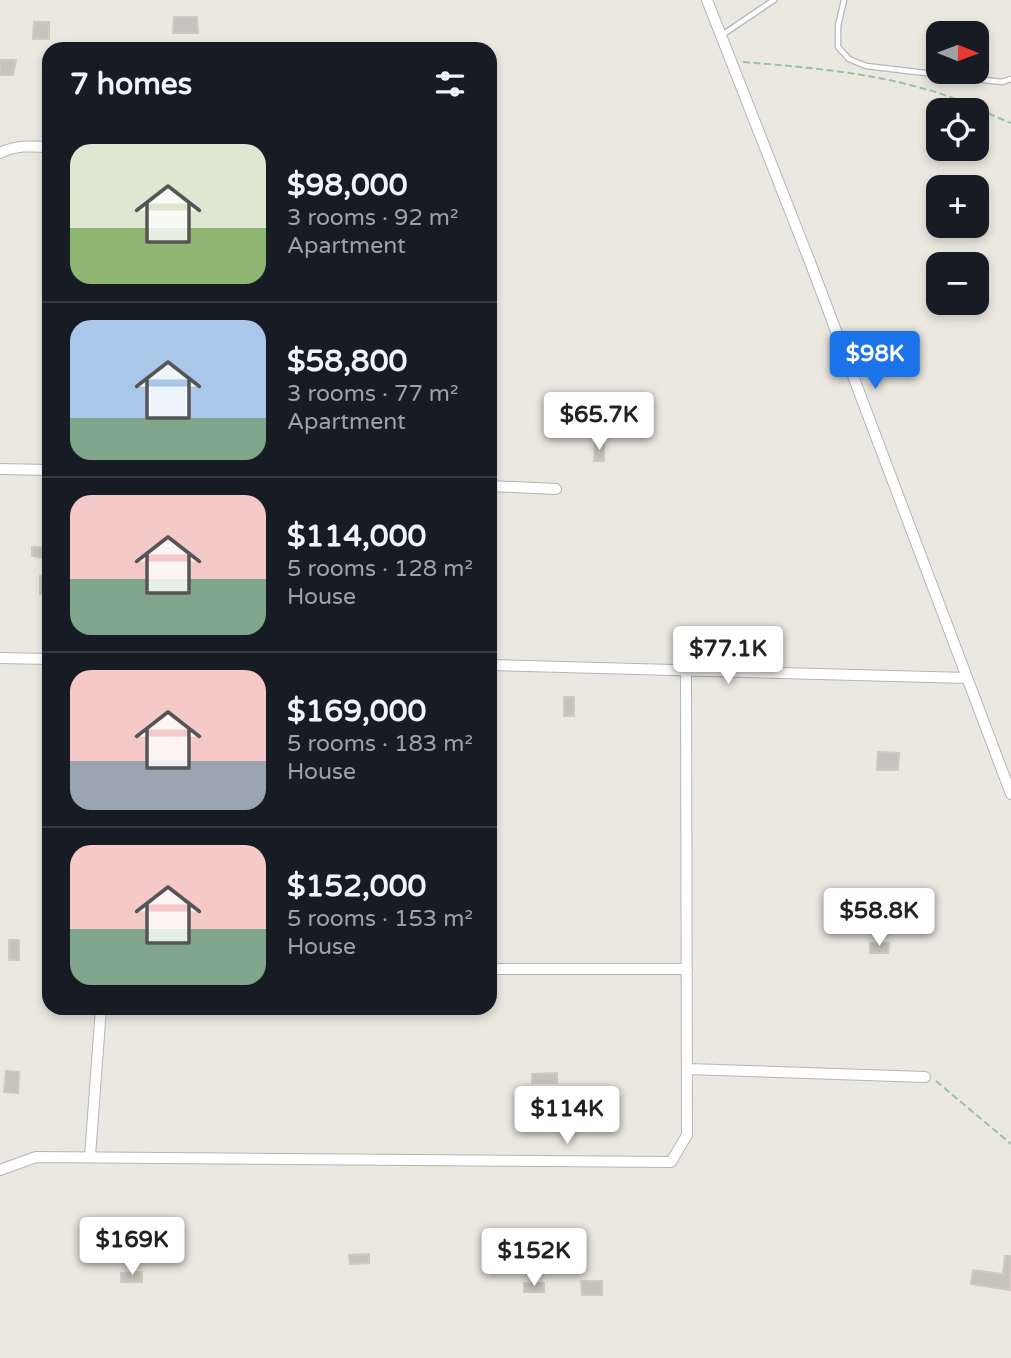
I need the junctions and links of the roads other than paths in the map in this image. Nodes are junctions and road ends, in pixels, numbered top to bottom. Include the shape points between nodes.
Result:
1 (707, 0) edge
2 (774, 0) edge
3 (844, 0) edge
4 (721, 36) junction
5 (1011, 79) edge
6 (42, 147) edge
7 (0, 153) edge
8 (0, 469) edge
9 (42, 470) edge
10 (497, 486) edge
11 (556, 489) dead end
12 (0, 658) edge
13 (42, 659) edge
14 (497, 665) edge
15 (686, 669) junction
16 (967, 678) junction
17 (1011, 794) edge
18 (497, 969) edge
19 (687, 969) junction
20 (100, 1015) edge
21 (688, 1069) junction
22 (925, 1077) road end
23 (90, 1156) junction
24 (0, 1170) edge

1 - 4 street
2 - 4 lane
3 - 5 lane via 838,47 849,59 866,66 1002,82
4 - 16 street
6 - 7 street
8 - 9 street
10 - 11 street
12 - 13 street
14 - 15 street
15 - 16 street
15 - 19 street
16 - 17 street
18 - 19 street
19 - 21 street
20 - 23 street
21 - 22 street
21 - 23 street via 687,1135 671,1162
23 - 24 street via 36,1157

